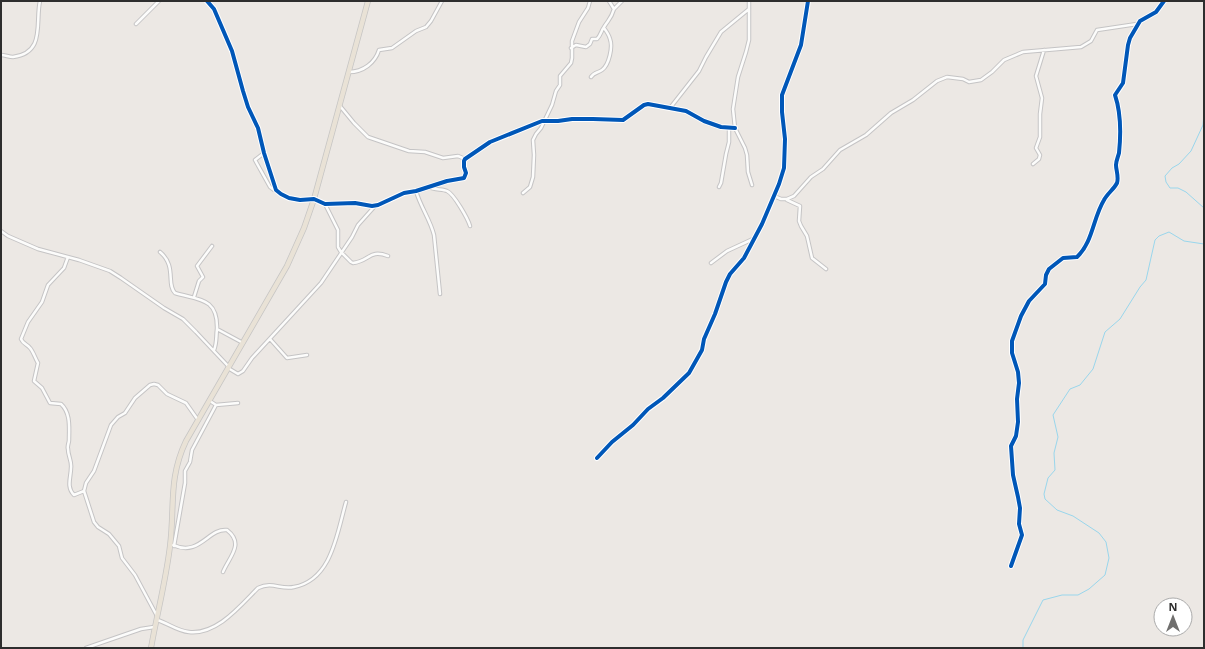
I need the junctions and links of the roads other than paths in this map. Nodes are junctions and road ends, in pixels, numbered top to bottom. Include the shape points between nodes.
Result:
1 (40, 1) edge
2 (160, 1) edge
3 (207, 1) edge
4 (368, 1) edge
5 (442, 1) edge
6 (590, 1) edge
7 (609, 1) edge
8 (622, 1) edge
9 (749, 1) edge
10 (808, 1) edge
11 (1164, 1) edge
12 (749, 8) junction
13 (614, 9) junction
14 (136, 24) dead end
15 (1138, 24) junction
16 (604, 27) junction
17 (571, 48) junction
18 (1044, 50) junction
19 (1, 55) edge
20 (348, 72) junction
21 (591, 76) dead end
22 (339, 104) junction
23 (670, 108) junction
24 (544, 120) junction
25 (729, 128) junction
26 (735, 128) junction
27 (264, 153) junction
28 (465, 159) junction
29 (1033, 164) dead end
30 (752, 185) dead end
31 (428, 187) junction
32 (719, 187) dead end
33 (276, 190) junction
34 (416, 191) junction
35 (524, 193) dead end
36 (774, 196) junction
37 (314, 199) junction
38 (787, 199) junction
39 (325, 204) junction
40 (376, 206) junction
41 (470, 226) dead end
42 (1, 231) edge
43 (755, 237) junction
44 (212, 246) dead end
45 (160, 252) dead end
46 (341, 252) junction
47 (388, 256) dead end
48 (68, 257) junction
49 (711, 263) dead end
50 (826, 269) dead end
51 (440, 294) dead end
52 (194, 297) junction
53 (216, 329) junction
54 (270, 339) junction
55 (243, 343) junction
56 (214, 350) junction
57 (307, 355) dead end
58 (229, 368) junction
59 (210, 401) junction
60 (238, 403) dead end
61 (216, 405) junction
62 (198, 420) junction
63 (597, 458) dead end
64 (84, 491) junction
65 (346, 502) dead end
66 (172, 545) junction
67 (1011, 566) dead end
68 (223, 572) dead end
69 (156, 619) junction
70 (155, 627) junction
71 (86, 648) edge
72 (150, 648) edge

1 - 19 street via 38,34 32,47 16,56
2 - 14 street
3 - 27 street via 214,9 232,51
4 - 20 highway
5 - 20 street via 426,27 392,48 379,50 376,59 369,66
6 - 17 street via 575,31
7 - 13 street
8 - 13 street
9 - 12 street
10 - 36 street via 802,45 782,95 784,168
11 - 15 street via 1156,12
12 - 23 street via 722,32 699,71
12 - 26 street via 749,40 738,77 733,109
13 - 16 street via 612,18
15 - 18 street via 1097,30 1091,41 1081,47
15 - 67 street via 1129,41 1123,83 1116,93 1119,106 1116,184 1103,201 1089,240 1079,255 1063,258 1049,269 1045,284 1029,301 1021,316 1012,342 1012,354 1019,383 1018,422 1011,446 1022,535
16 - 17 street via 601,35 597,39 592,39 588,45 576,45
16 - 21 street via 611,42 609,59 604,68
17 - 24 street via 572,58 560,76 560,84
18 - 29 street via 1036,76 1042,98 1040,137 1036,148 1040,155
18 - 38 street via 1023,52 1011,57 1001,62 981,80 969,82 947,77 937,81 913,100 890,113 866,135 840,150 823,169
20 - 22 highway
22 - 28 street via 368,137 409,151 425,152 443,158 458,156
22 - 37 highway
23 - 24 street via 646,104 621,121
23 - 25 street via 686,111 704,121
24 - 28 street via 490,142
24 - 35 street via 533,140 533,177 530,187
25 - 26 street
25 - 32 street via 729,142 722,183
26 - 30 street via 745,148
27 - 33 street
27 - 33 street via 255,160 270,187
28 - 31 street via 464,178
31 - 34 street
31 - 41 street via 450,192
33 - 37 street via 289,198
34 - 40 street via 404,193
34 - 51 street via 434,235
36 - 38 street
36 - 43 street
37 - 39 street
37 - 55 highway via 290,260
38 - 50 street via 800,206 799,221 807,236 812,258
39 - 40 street via 355,203
39 - 46 street via 338,230 338,247
40 - 46 street via 358,225
42 - 48 street via 38,249
43 - 49 street via 727,251
43 - 63 street via 744,258 726,282 702,350 689,373
44 - 52 street via 197,266 203,277 199,281
45 - 52 street via 169,264 173,291
46 - 47 street via 353,263 377,253
46 - 54 street via 321,283
48 - 56 street via 110,271 122,278 183,319
48 - 64 street via 64,268 48,285 42,302 28,322 21,339 31,349 38,363 35,383 42,388 50,403 61,404 66,411 70,428 67,448 72,465 70,489 74,494
52 - 53 street via 205,301 215,312
53 - 55 street
53 - 56 street
54 - 57 street via 287,358
54 - 58 street via 242,372 237,373
55 - 58 highway
56 - 58 street
58 - 59 highway
59 - 61 street
59 - 62 highway
60 - 61 street
61 - 66 street via 192,450 185,471 185,483
62 - 64 street via 186,403 167,394 158,385 150,385 135,398 125,413 111,424 94,472
62 - 66 highway via 181,452 174,474
64 - 69 street via 94,522 119,546 122,558 135,575
65 - 69 street via 331,554 320,573 303,585 272,585 258,588 221,622 199,632 181,631
66 - 68 street via 183,548 196,546 227,530 236,541 236,546
66 - 69 highway
69 - 70 highway
70 - 71 street via 141,629
70 - 72 highway

